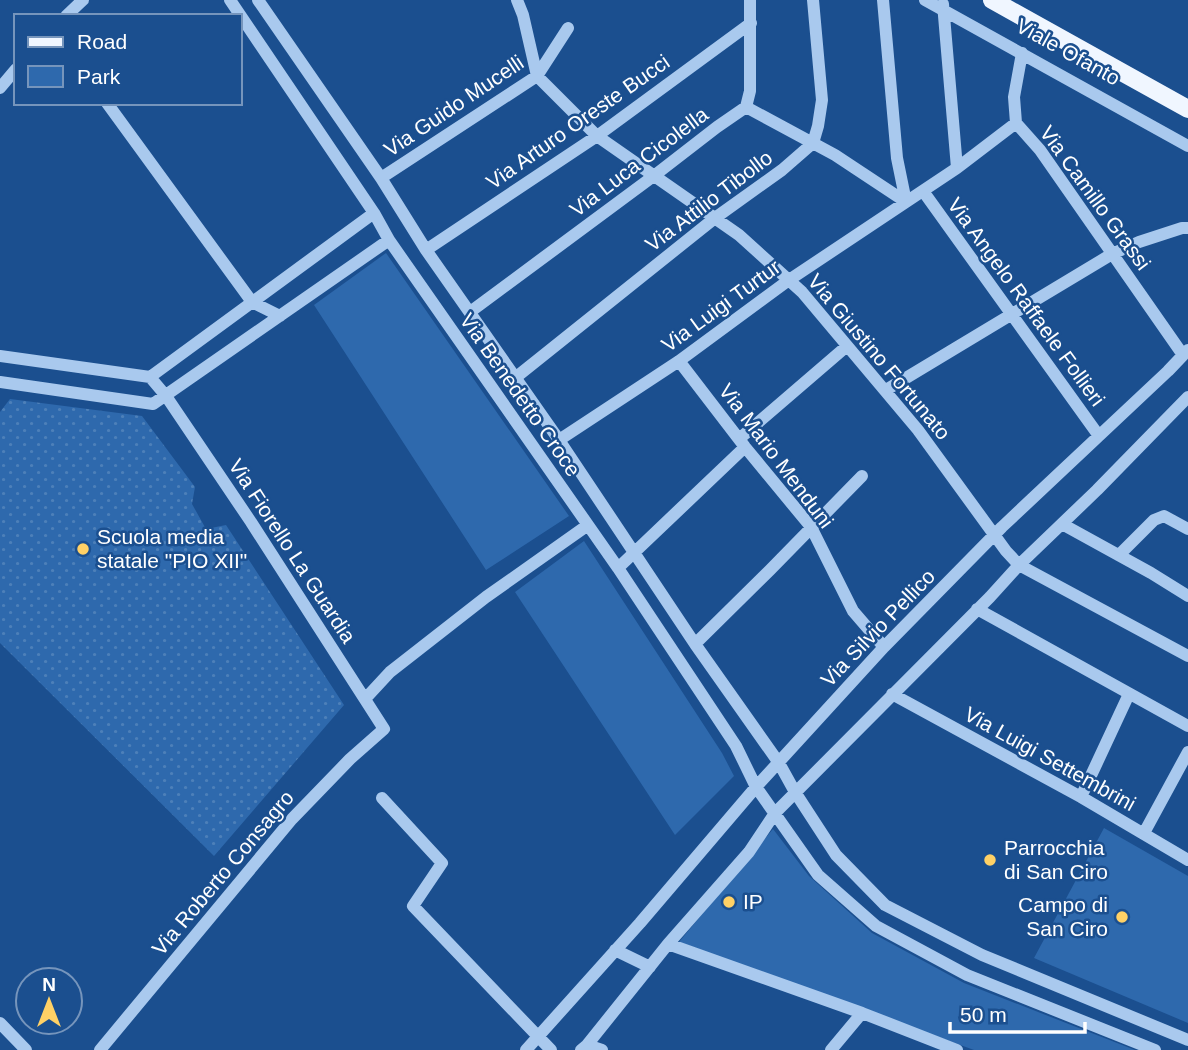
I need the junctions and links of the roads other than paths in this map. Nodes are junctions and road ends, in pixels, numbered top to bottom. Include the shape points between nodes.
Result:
1 (83, 0) edge
2 (258, 0) edge
3 (517, 0) edge
4 (750, 0) edge
5 (813, 0) edge
6 (883, 0) edge
7 (925, 0) edge
8 (992, 0) edge
9 (943, 5) edge
10 (68, 14) edge
11 (242, 18) edge
12 (751, 23) junction
13 (568, 28) dead end
14 (1022, 53) junction
15 (14, 71) edge
16 (537, 76) junction
17 (0, 88) edge
18 (108, 105) edge
19 (746, 107) junction
20 (1188, 109) edge
21 (1016, 123) junction
22 (597, 135) junction
23 (813, 143) junction
24 (1188, 146) edge
25 (957, 168) junction
26 (655, 175) junction
27 (381, 178) junction
28 (923, 191) junction
29 (906, 202) junction
30 (374, 213) junction
31 (715, 218) junction
32 (1188, 228) edge
33 (389, 240) junction
34 (426, 250) junction
35 (1112, 254) junction
36 (789, 280) junction
37 (252, 302) junction
38 (470, 312) junction
39 (280, 316) junction
40 (1011, 316) junction
41 (847, 346) junction
42 (1186, 352) edge
43 (0, 356) edge
44 (679, 361) junction
45 (150, 377) junction
46 (515, 378) junction
47 (0, 382) edge
48 (886, 390) junction
49 (166, 396) junction
50 (1188, 397) edge
51 (1099, 436) junction
52 (559, 440) junction
53 (742, 443) junction
54 (862, 476) dead end
55 (589, 485) junction
56 (569, 499) junction
57 (1062, 524) junction
58 (588, 525) junction
59 (811, 527) junction
60 (1188, 529) edge
61 (994, 535) junction
62 (635, 554) junction
63 (1119, 555) junction
64 (1019, 565) junction
65 (618, 568) junction
66 (1188, 596) edge
67 (977, 609) junction
68 (695, 644) junction
69 (884, 647) junction
70 (1188, 656) edge
71 (892, 694) junction
72 (1129, 694) junction
73 (365, 699) junction
74 (1188, 726) edge
75 (384, 729) joint
76 (1188, 752) edge
77 (779, 763) junction
78 (756, 787) junction
79 (795, 792) junction
80 (1081, 797) junction
81 (382, 798) dead end
82 (775, 813) junction
83 (1144, 833) junction
84 (1188, 860) edge
85 (668, 944) junction
86 (615, 950) junction
87 (650, 967) junction
88 (1108, 1007) junction
89 (862, 1013) junction
90 (1145, 1022) junction
91 (0, 1023) edge
92 (1098, 1027) junction
93 (537, 1036) junction
94 (1188, 1040) edge
95 (1136, 1043) junction
96 (584, 1047) edge
97 (26, 1050) edge
98 (100, 1050) edge
99 (526, 1050) edge
100 (551, 1050) edge
101 (602, 1050) edge
102 (831, 1050) edge
103 (957, 1050) edge
104 (1155, 1050) edge

1 - 10 street
2 - 27 street, Via Benedetto Croce
3 - 16 street
4 - 12 street
5 - 23 street via 822,100
6 - 29 street via 897,159
7 - 9 street, Viale Ofanto
8 - 20 main road, Viale Ofanto
9 - 14 street, Viale Ofanto
9 - 25 street
11 - 30 street, Via Benedetto Croce
12 - 19 street
12 - 22 street, Via Arturo Oreste Bucci
13 - 16 street, Via Guido Mucelli
14 - 21 street, Via Camillo Grassi via 1014,97
14 - 24 street, Viale Ofanto
15 - 17 street
16 - 22 street, Via Giustino Fortunato
16 - 27 street, Via Guido Mucelli
18 - 37 street
19 - 23 street
19 - 26 street, Via Luca Cicolella
21 - 25 street, Via Luigi Turtur
21 - 35 street, Via Camillo Grassi
22 - 26 street, Via Giustino Fortunato
22 - 34 street, Via Arturo Oreste Bucci
23 - 29 street
23 - 31 street, Via Attilio Tibollo
25 - 28 street, Via Luigi Turtur
26 - 31 street, Via Giustino Fortunato
26 - 38 street, Via Luca Cicolella
27 - 34 street, Via Benedetto Croce
28 - 29 street, Via Luigi Turtur
28 - 40 street, Via Angelo Raffaele Follieri
29 - 36 street, Via Luigi Turtur
30 - 33 street, Via Benedetto Croce
30 - 37 street
31 - 36 street, Via Giustino Fortunato
31 - 46 street, Via Attilio Tibollo
32 - 35 street
33 - 39 street
33 - 56 street, Via Benedetto Croce
34 - 38 street, Via Benedetto Croce
35 - 40 street
35 - 42 street, Via Camillo Grassi
36 - 41 street, Via Giustino Fortunato
36 - 44 street, Via Luigi Turtur
37 - 39 street
37 - 45 street
38 - 46 street, Via Benedetto Croce
39 - 49 street
40 - 48 street
40 - 51 street, Via Angelo Raffaele Follieri
41 - 48 street, Via Giustino Fortunato
41 - 53 street
42 - 51 street, Via Silvio Pellico
43 - 45 street
44 - 52 street, Via Luigi Turtur
44 - 53 street, Via Mario Menduni
45 - 49 street, Via Fiorello La Guardia
46 - 52 street, Via Benedetto Croce
47 - 49 street via 153,404
48 - 61 street, Via Giustino Fortunato
49 - 73 street, Via Fiorello La Guardia
50 - 57 street
51 - 61 street, Via Silvio Pellico
52 - 55 street, Via Benedetto Croce
53 - 59 street, Via Mario Menduni
53 - 62 street
54 - 59 street
55 - 56 street
55 - 62 street, Via Benedetto Croce
56 - 58 street, Via Benedetto Croce
57 - 63 street
57 - 64 street
58 - 65 street, Via Benedetto Croce
58 - 73 street via 486,597 390,672
59 - 68 street
59 - 69 street, Via Mario Menduni via 853,611
60 - 63 street via 1164,516 1154,520
61 - 64 street, Via Giustino Fortunato
61 - 69 street, Via Silvio Pellico
62 - 65 street
62 - 68 street, Via Benedetto Croce
63 - 66 street
64 - 67 street
64 - 70 street, Via Giustino Fortunato
65 - 78 street, Via Benedetto Croce via 736,746
67 - 71 street
67 - 72 street
68 - 77 street, Via Benedetto Croce
69 - 77 street, Via Silvio Pellico
71 - 79 street
71 - 80 street, Via Luigi Settembrini
72 - 74 street
72 - 80 street
73 - 75 street, Via Fiorello La Guardia
75 - 98 street, Via Roberto Consagro via 292,819
76 - 83 street
77 - 78 street, Via Silvio Pellico
77 - 79 street, Via Benedetto Croce
78 - 82 street, Via Benedetto Croce
78 - 86 street, Via Silvio Pellico
79 - 82 street
79 - 88 street, Via Benedetto Croce via 836,855 885,905 982,955
80 - 83 street, Via Luigi Settembrini
81 - 93 street via 442,863 413,906
82 - 85 street via 749,852
82 - 92 street, Via Benedetto Croce via 818,875 876,926 967,975
83 - 84 street, Via Luigi Settembrini
85 - 87 street
85 - 89 street
86 - 87 street
86 - 93 street, Via Silvio Pellico
87 - 96 street
88 - 90 street, Via Benedetto Croce
88 - 92 street
89 - 102 street
89 - 103 street
90 - 94 street, Via Benedetto Croce
90 - 95 street
91 - 97 street
92 - 95 street, Via Benedetto Croce
93 - 99 street, Via Silvio Pellico
93 - 100 street
95 - 104 street, Via Benedetto Croce
96 - 101 street

